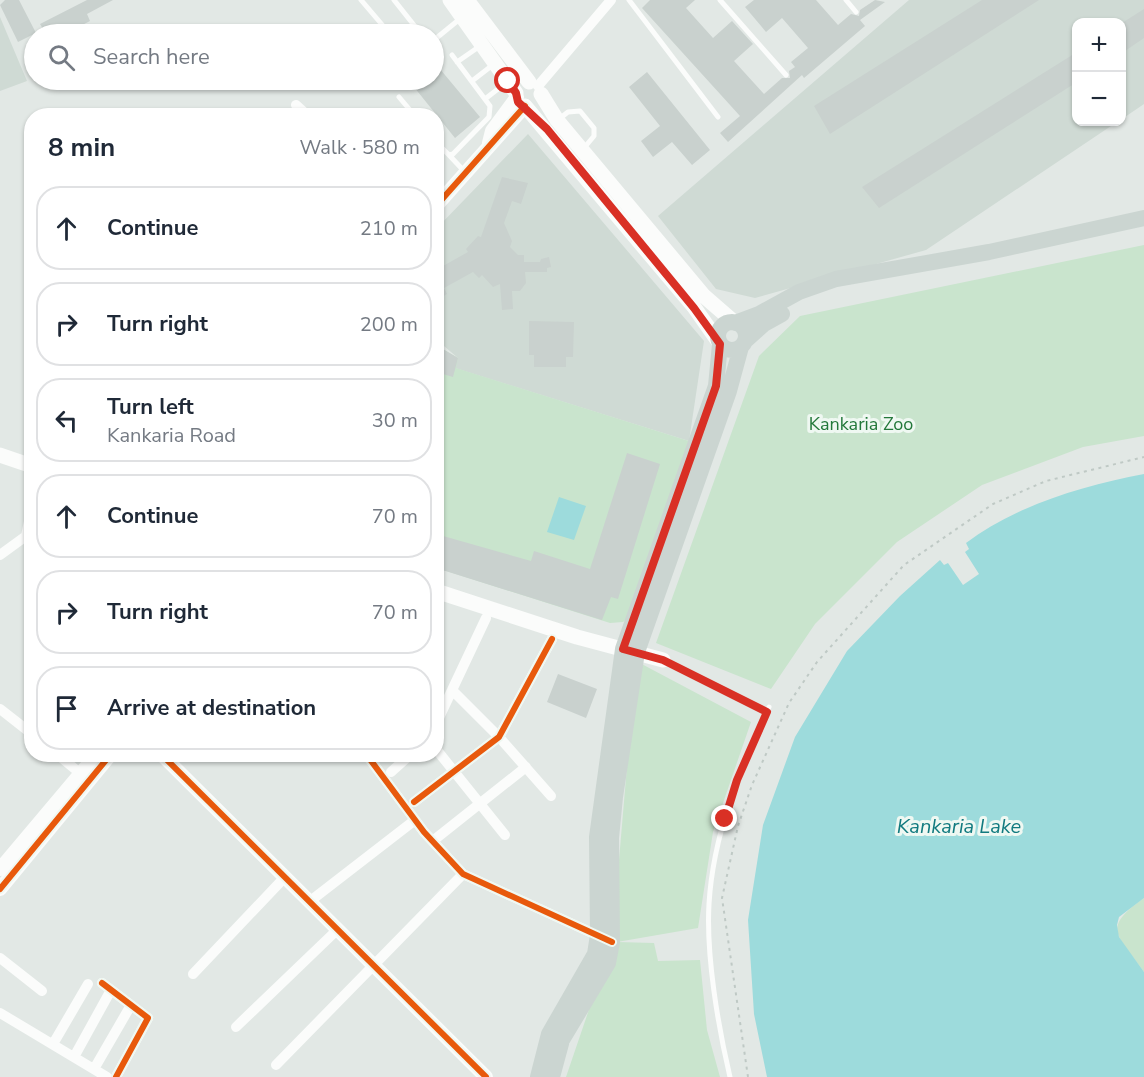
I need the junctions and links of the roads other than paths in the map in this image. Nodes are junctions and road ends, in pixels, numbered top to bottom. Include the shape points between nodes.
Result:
1 (361, 0) edge
2 (394, 0) edge
3 (450, 0) edge
4 (467, 0) edge
5 (611, 0) edge
6 (629, 0) edge
7 (720, 0) edge
8 (846, 0) edge
9 (856, 12) dead end
10 (463, 17) junction
11 (381, 24) edge
12 (413, 24) edge
13 (444, 32) edge
14 (483, 44) junction
15 (452, 55) dead end
16 (458, 62) junction
17 (496, 63) junction
18 (786, 75) dead end
19 (472, 81) junction
20 (536, 87) junction
21 (517, 94) junction
22 (399, 97) dead end
23 (485, 99) junction
24 (296, 105) dead end
25 (299, 108) edge
26 (408, 108) edge
27 (718, 117) dead end
28 (557, 120) junction
29 (444, 150) edge
30 (582, 150) junction
31 (449, 155) junction
32 (465, 172) junction
33 (444, 197) edge
34 (1144, 218) edge
35 (1144, 229) edge
36 (905, 271) junction
37 (735, 323) junction
38 (720, 344) junction
39 (743, 344) junction
40 (0, 445) edge
41 (24, 453) edge
42 (0, 455) edge
43 (24, 463) edge
44 (24, 538) edge
45 (0, 555) edge
46 (444, 594) edge
47 (444, 604) edge
48 (486, 618) junction
49 (552, 639) junction
50 (629, 655) junction
51 (663, 660) joint
52 (452, 690) junction
53 (444, 707) edge
54 (0, 709) edge
55 (24, 728) edge
56 (499, 737) junction
57 (444, 759) edge
58 (67, 762) edge
59 (91, 762) edge
60 (104, 762) edge
61 (169, 762) edge
62 (372, 762) edge
63 (402, 762) edge
64 (526, 767) junction
65 (454, 771) junction
66 (391, 772) dead end
67 (81, 774) junction
68 (551, 796) dead end
69 (414, 802) dead end
70 (480, 803) junction
71 (415, 820) junction
72 (505, 835) dead end
73 (434, 840) junction
74 (0, 869) edge
75 (463, 874) junction
76 (285, 877) junction
77 (0, 889) edge
78 (309, 902) junction
79 (337, 930) junction
80 (605, 939) junction
81 (0, 958) edge
82 (374, 965) junction
83 (193, 974) dead end
84 (88, 984) dead end
85 (42, 991) dead end
86 (131, 1005) junction
87 (0, 1013) edge
88 (236, 1027) dead end
89 (53, 1044) junction
90 (74, 1057) junction
91 (276, 1065) dead end
92 (94, 1069) junction
93 (107, 1077) edge
94 (116, 1077) edge
95 (486, 1077) edge
96 (538, 1077) edge
97 (552, 1077) edge
98 (730, 1077) edge

1 - 11 lane
2 - 12 lane
3 - 10 main road
4 - 20 main road
5 - 20 street
6 - 27 lane
7 - 18 lane
8 - 9 lane
10 - 13 lane
10 - 14 main road
14 - 16 lane
14 - 17 main road
15 - 16 lane
16 - 19 lane
17 - 19 lane
17 - 21 main road
19 - 23 lane
20 - 21 main road via 520,86
20 - 21 main road via 536,104
20 - 28 main road
21 - 23 lane
21 - 32 street via 492,131 489,143
21 - 38 main road
22 - 26 lane
23 - 31 lane via 490,106 489,117
24 - 25 street
28 - 30 main road
28 - 30 lane via 568,112 580,111 594,128 594,136
29 - 31 lane
30 - 37 main road via 704,296
31 - 32 lane
32 - 33 street
34 - 36 main road
35 - 36 main road
36 - 37 main road via 836,279
36 - 39 main road via 804,302 764,324
37 - 38 main road via 720,329
37 - 39 main road via 745,331
38 - 39 main road via 727,350
38 - 50 main road via 716,386
39 - 50 main road via 729,391
40 - 41 main road
42 - 43 main road
44 - 45 street
46 - 50 main road
47 - 48 main road
48 - 49 main road
48 - 52 street
49 - 50 main road
49 - 56 street
50 - 51 main road
50 - 80 main road
51 - 98 lane via 768,709 737,780 713,872 709,906 715,997
52 - 53 street
52 - 56 street
54 - 55 street
56 - 64 street
56 - 65 street
57 - 65 street
58 - 67 street
59 - 67 street
60 - 77 street
61 - 76 street
62 - 71 street
63 - 66 street
64 - 68 street
64 - 70 street
65 - 69 street
65 - 70 street
67 - 74 street
70 - 72 street
70 - 73 street
71 - 73 street
71 - 78 street
73 - 75 street
75 - 80 street
75 - 82 street
76 - 78 street
76 - 83 street
78 - 79 street
79 - 82 street
79 - 88 street
80 - 96 main road via 549,1034
80 - 97 main road via 608,963 562,1040
81 - 85 street
82 - 91 street
82 - 95 street
84 - 89 street
86 - 90 street via 106,987
86 - 92 street
86 - 94 street via 148,1018
87 - 89 street
89 - 90 street
90 - 92 street
92 - 93 street

